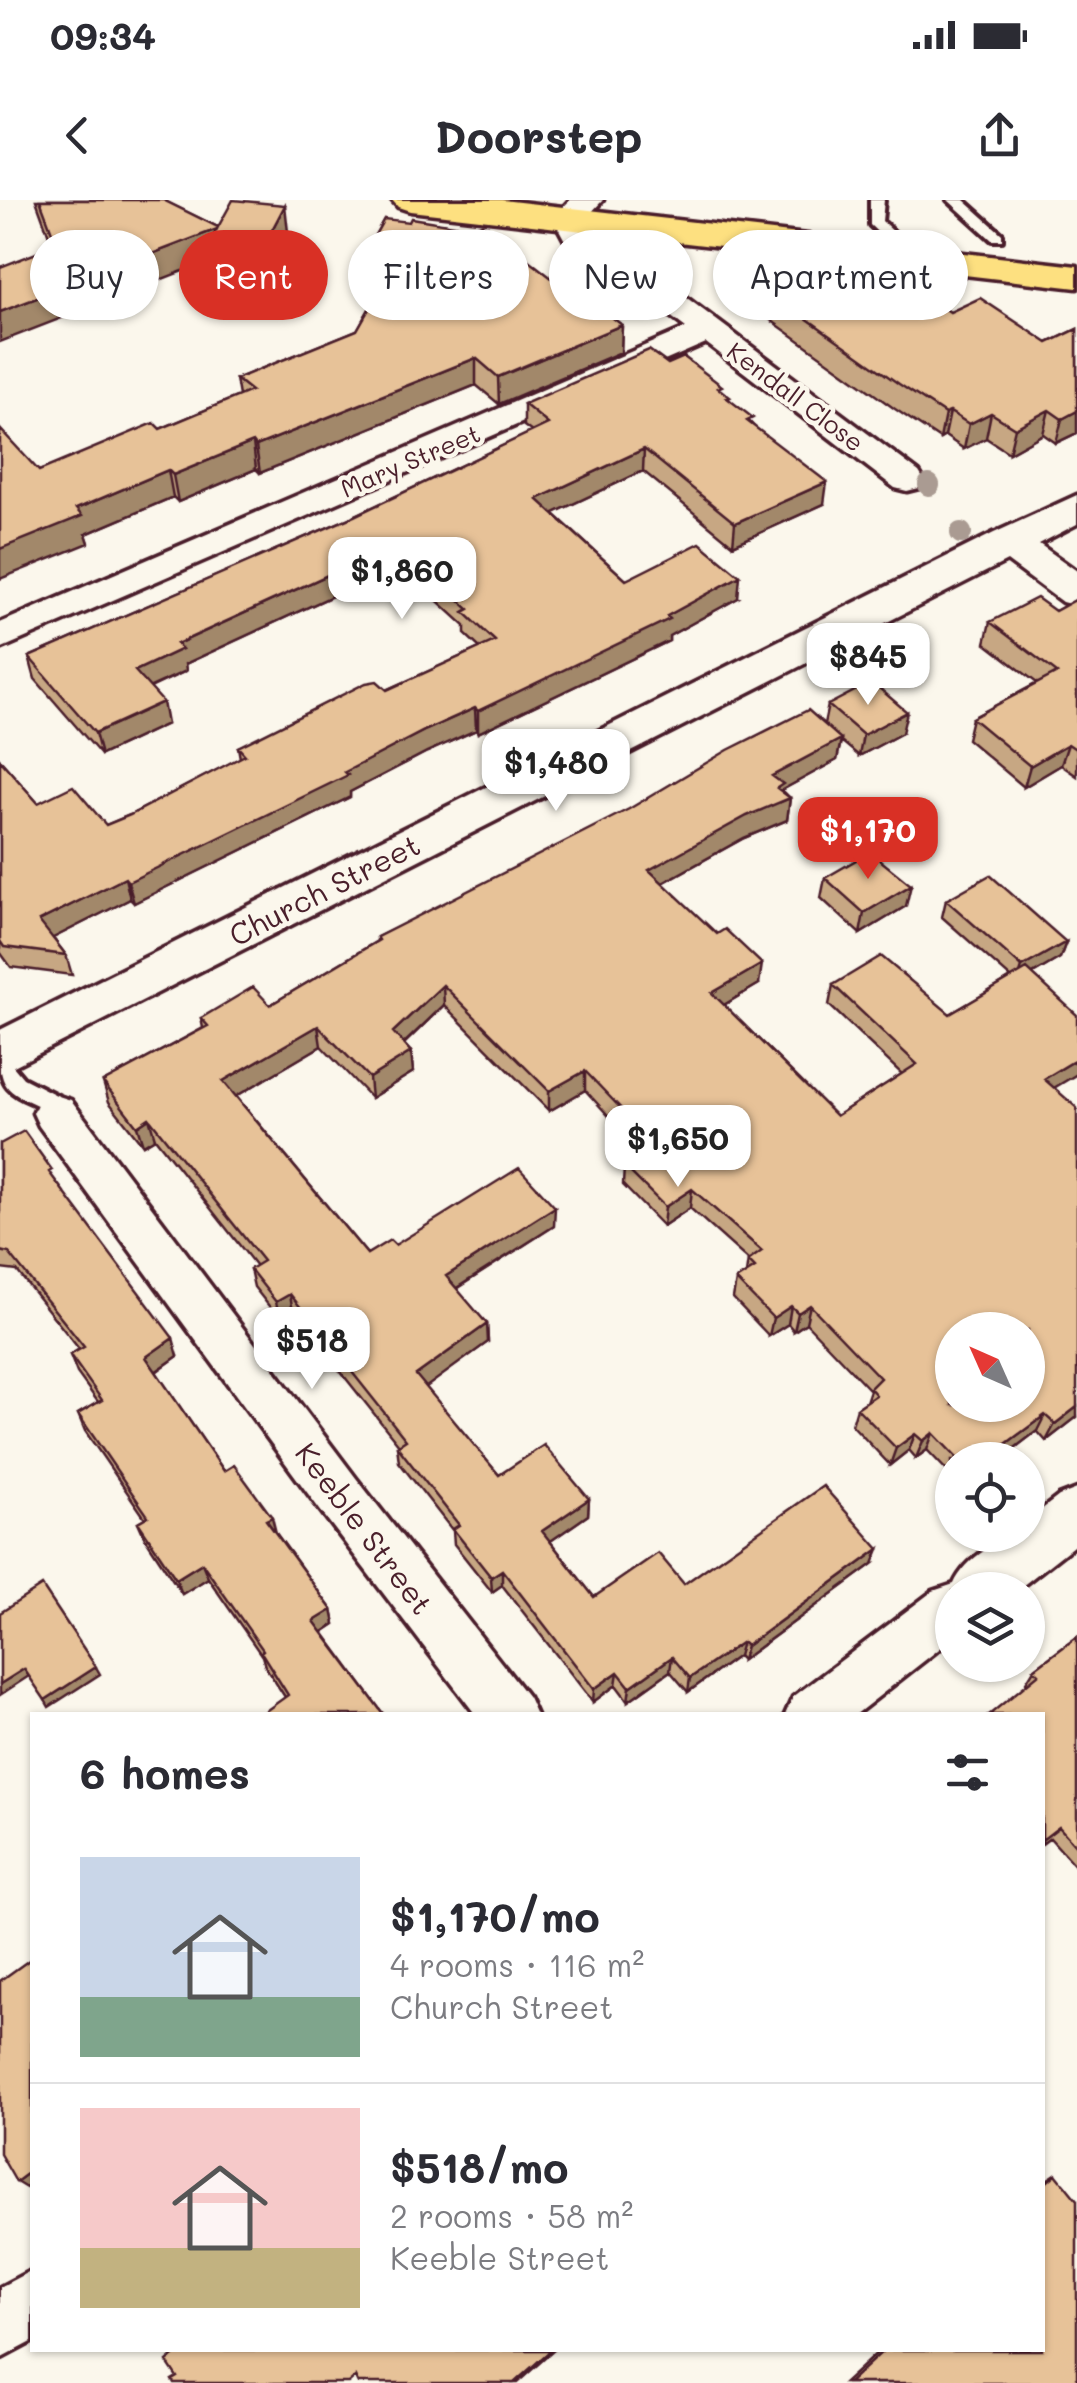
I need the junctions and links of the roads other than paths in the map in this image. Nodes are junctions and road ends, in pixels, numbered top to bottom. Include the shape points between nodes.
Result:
1 (410, 200) edge
2 (686, 200) edge
3 (955, 200) edge
4 (876, 211) edge
5 (579, 220) edge
6 (713, 235) edge
7 (997, 236) junction
8 (1077, 245) edge
9 (968, 264) edge
10 (1077, 277) edge
11 (710, 330) junction
12 (907, 480) dead end
13 (1077, 508) edge
14 (1009, 542) junction
15 (1077, 592) edge
16 (0, 637) edge
17 (0, 1052) edge
18 (0, 1065) edge
19 (55, 1114) joint
20 (1077, 1512) edge
21 (999, 1572) edge
22 (935, 1621) edge
23 (507, 1712) edge
24 (816, 1712) edge
25 (30, 2304) edge
26 (0, 2326) edge

1 - 5 highway
2 - 4 highway
3 - 7 lane
4 - 7 highway
5 - 6 highway
5 - 11 street, Kendall Close
7 - 8 highway
9 - 10 highway
11 - 12 street, Kendall Close
11 - 16 street, Mary Street
13 - 14 street, Church Street
14 - 15 street
14 - 17 street, Church Street
18 - 19 lane, Keeble Street via 16,1084 57,1105
19 - 23 street, Keeble Street
20 - 21 street
22 - 24 street
25 - 26 street

